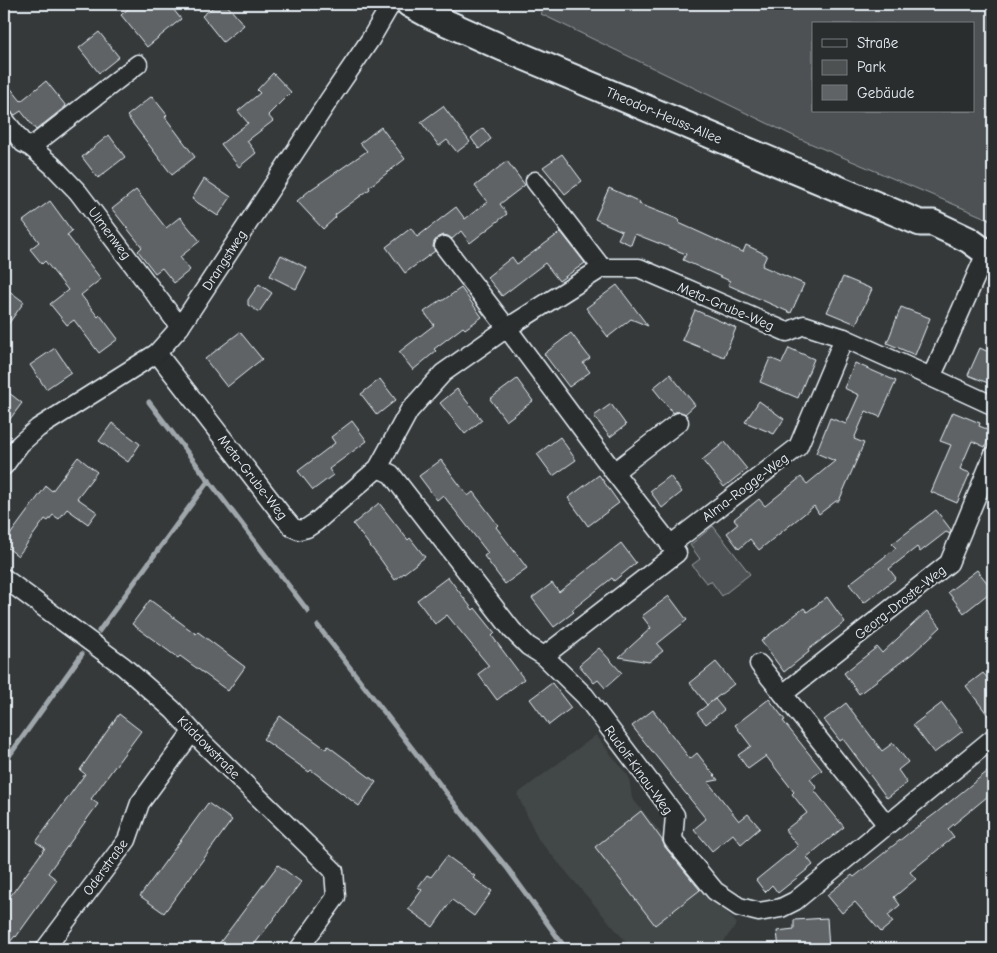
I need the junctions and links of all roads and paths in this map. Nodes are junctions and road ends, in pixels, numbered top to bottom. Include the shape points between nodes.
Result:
1 (392, 4) edge
2 (409, 4) edge
3 (138, 64) dead end
4 (4, 119) edge
5 (31, 147) junction
6 (535, 181) dead end
7 (444, 246) dead end
8 (987, 251) edge
9 (602, 268) junction
10 (180, 327) junction
11 (506, 328) junction
12 (844, 338) junction
13 (157, 353) junction
14 (931, 377) junction
15 (993, 407) edge
16 (679, 422) dead end
17 (993, 456) edge
18 (4, 466) edge
19 (378, 468) junction
20 (614, 472) junction
21 (670, 545) junction
22 (4, 578) edge
23 (544, 656) junction
24 (759, 664) dead end
25 (783, 694) junction
26 (192, 732) junction
27 (993, 738) edge
28 (887, 825) junction
29 (45, 949) edge
30 (299, 949) edge

1 - 10 street, Drangstweg
2 - 8 street, Theodor-Heuss-Allee via 511,51 920,223 933,223
3 - 5 street
4 - 5 street, Ulmenweg via 23,143
5 - 10 street, Ulmenweg via 78,192
6 - 9 street
7 - 11 street
8 - 14 street
9 - 11 street, Meta-Grube-Weg
9 - 12 street, Meta-Grube-Weg via 639,268 786,332 804,325
10 - 13 street, Drangstweg
11 - 19 street, Meta-Grube-Weg via 442,373 409,411
11 - 20 street
12 - 14 street, Meta-Grube-Weg
12 - 21 street, Alma-Rogge-Weg via 798,447
13 - 18 street, Drangstweg via 38,428 20,444
13 - 19 street, Meta-Grube-Weg via 292,527 299,530 316,522
14 - 15 street, Meta-Grube-Weg
16 - 20 street
17 - 25 street, Georg-Droste-Weg via 949,563
19 - 23 street, Rudolf-Kinau-Weg via 391,474 512,630
20 - 21 street
21 - 23 street via 677,553
22 - 26 street, Küddowstraße via 123,666 174,710
23 - 28 street, Rudolf-Kinau-Weg via 585,696 675,816 673,840 715,891 738,907 759,912 781,908 795,901
24 - 25 street
25 - 28 street
26 - 29 street, Oderstraße via 140,803 127,840
26 - 30 street, Küddowstraße via 334,871 336,897
27 - 28 street, Rudolf-Kinau-Weg

